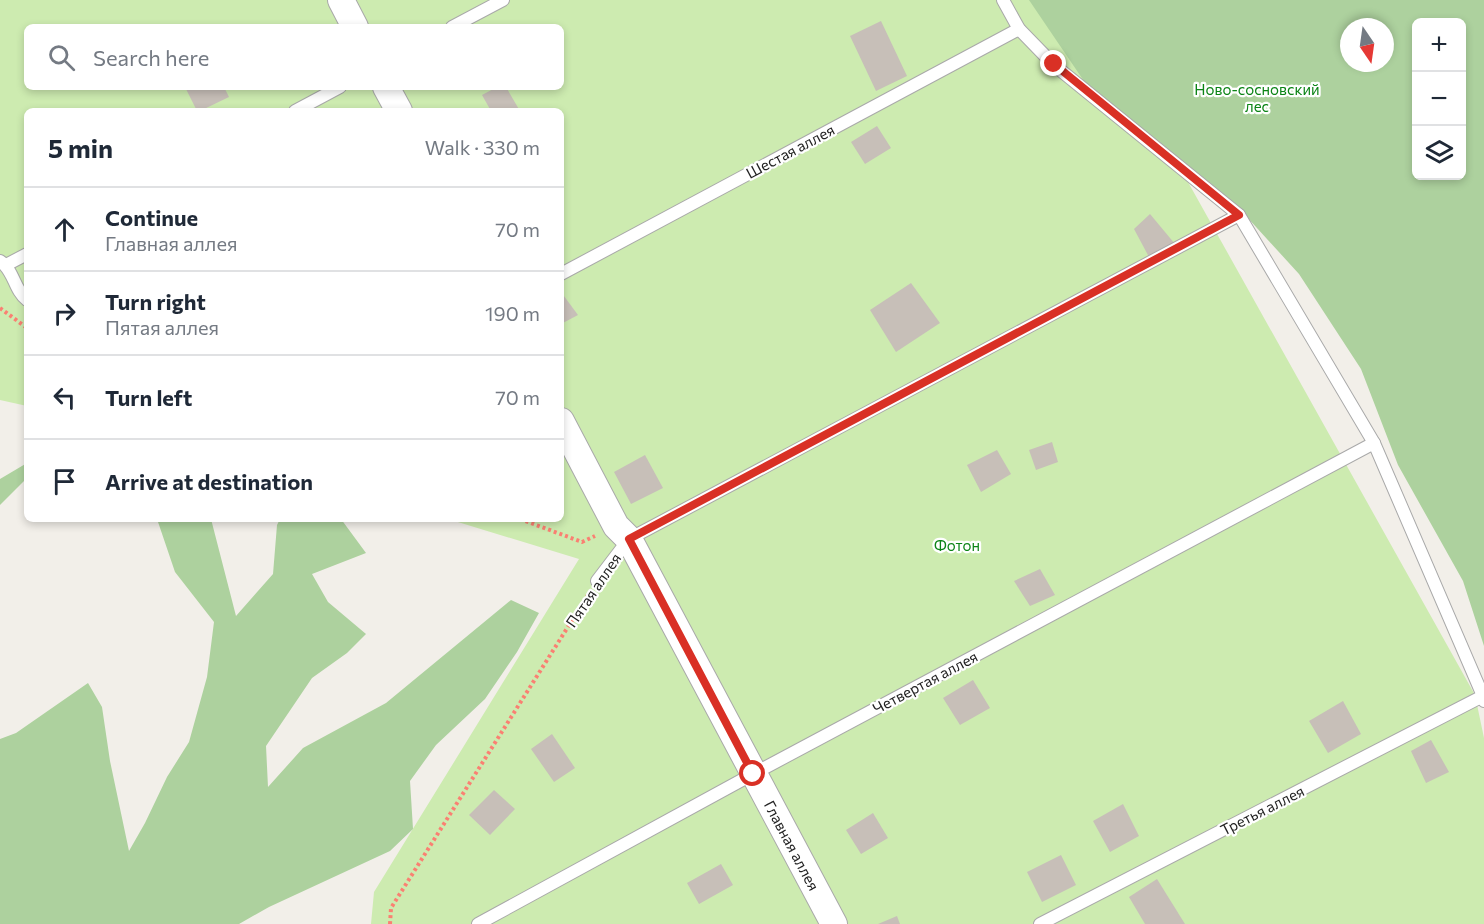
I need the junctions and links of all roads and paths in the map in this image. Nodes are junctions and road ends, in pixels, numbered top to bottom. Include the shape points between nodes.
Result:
1 (341, 0) edge
2 (503, 0) edge
3 (1003, 0) edge
4 (353, 24) edge
5 (458, 24) edge
6 (1018, 29) junction
7 (334, 90) edge
8 (388, 90) edge
9 (301, 108) edge
10 (397, 108) edge
11 (1239, 215) junction
12 (24, 255) edge
13 (3, 263) edge
14 (564, 272) edge
15 (24, 298) edge
16 (0, 308) edge
17 (24, 326) edge
18 (564, 427) edge
19 (1374, 443) junction
20 (528, 522) edge
21 (622, 533) junction
22 (597, 581) joint
23 (1484, 698) edge
24 (753, 774) junction
25 (390, 924) edge
26 (478, 924) edge
27 (834, 924) edge
28 (1040, 924) edge

1 - 4 street
2 - 5 lane
3 - 6 lane
6 - 11 lane via 1054,64
6 - 14 lane, Шестая аллея
7 - 9 lane
8 - 10 street
11 - 19 lane
11 - 21 lane, Пятая аллея
12 - 13 lane
13 - 15 lane
16 - 17 path
18 - 21 street, Главная аллея
19 - 23 lane
19 - 24 lane, Четвертая аллея
20 - 21 path via 582,542
21 - 22 lane, Пятая аллея
21 - 24 street, Главная аллея
22 - 25 path, Пятая аллея via 391,908
23 - 28 lane, Третья аллея
24 - 26 lane, Четвертая аллея
24 - 27 street, Главная аллея

